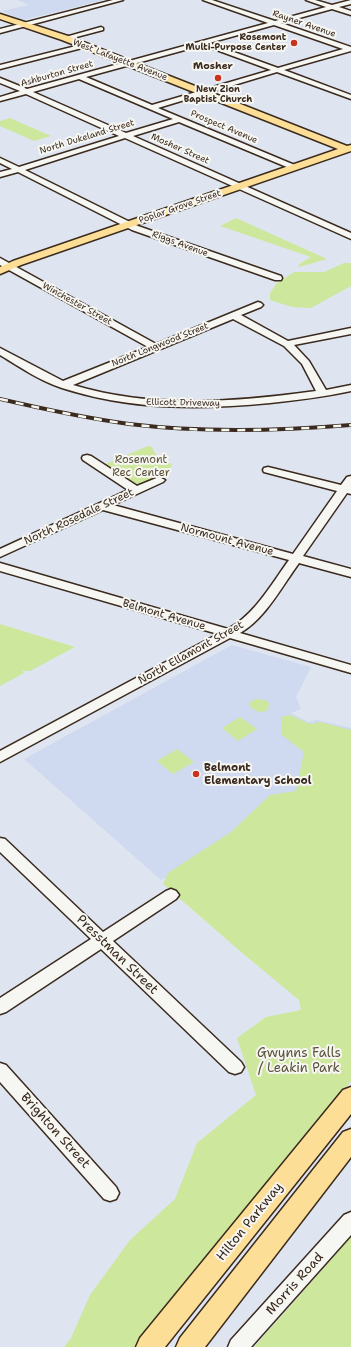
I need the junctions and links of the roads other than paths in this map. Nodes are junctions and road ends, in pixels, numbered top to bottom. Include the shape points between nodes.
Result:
1 (120, 0) edge
2 (206, 0) edge
3 (309, 0) edge
4 (351, 2) edge
5 (332, 7) junction
6 (351, 13) edge
7 (0, 16) edge
8 (275, 23) junction
9 (22, 24) junction
10 (102, 29) dead end
11 (0, 30) edge
12 (65, 38) junction
13 (203, 43) junction
14 (84, 46) junction
15 (350, 49) edge
16 (129, 63) junction
17 (0, 67) edge
18 (277, 70) junction
19 (80, 77) junction
20 (0, 80) edge
21 (26, 92) junction
22 (202, 92) junction
23 (351, 97) edge
24 (0, 99) edge
25 (153, 107) junction
26 (180, 119) junction
27 (126, 136) junction
28 (350, 149) edge
29 (0, 160) edge
30 (294, 168) junction
31 (18, 169) junction
32 (0, 175) edge
33 (239, 186) junction
34 (129, 225) junction
35 (351, 236) edge
36 (3, 266) edge
37 (278, 278) dead end
38 (258, 305) dead end
39 (233, 315) junction
40 (351, 331) edge
41 (287, 344) junction
42 (155, 347) junction
43 (0, 351) edge
44 (63, 385) junction
45 (351, 388) edge
46 (323, 394) junction
47 (86, 458) dead end
48 (268, 470) dead end
49 (159, 480) dead end
50 (349, 487) edge
51 (136, 490) junction
52 (102, 506) junction
53 (0, 553) edge
54 (297, 558) junction
55 (0, 567) edge
56 (351, 573) edge
57 (229, 634) junction
58 (351, 669) edge
59 (0, 757) edge
60 (0, 844) edge
61 (171, 895) dead end
62 (102, 940) junction
63 (0, 1008) edge
64 (235, 1067) dead end
65 (0, 1070) edge
66 (351, 1097) edge
67 (351, 1139) edge
68 (110, 1193) dead end
69 (351, 1222) edge
70 (150, 1347) edge
71 (189, 1347) edge
72 (238, 1347) edge

1 - 9 street
2 - 8 street, Rayner Avenue
3 - 5 street
4 - 5 street, Ashburton Street
5 - 6 street
5 - 8 street, Ashburton Street
7 - 9 main road, West Lafayette Avenue
8 - 13 street, Ashburton Street
8 - 15 street, Rayner Avenue
9 - 11 street
9 - 12 main road, West Lafayette Avenue
10 - 12 street
12 - 14 main road, West Lafayette Avenue
13 - 16 street, Ashburton Street
13 - 18 street
14 - 16 main road, West Lafayette Avenue
14 - 17 street
15 - 18 street
16 - 19 street, Ashburton Street
16 - 22 main road, West Lafayette Avenue
18 - 22 street
18 - 23 street
19 - 21 street, Ashburton Street
19 - 25 street, Prospect Avenue
20 - 21 street, Mosher Street
21 - 24 street, Ashburton Street
21 - 27 street, Mosher Street
22 - 25 street
22 - 28 main road, West Lafayette Avenue
25 - 26 street, Prospect Avenue
26 - 27 street, North Dukeland Street
26 - 30 street, Prospect Avenue
27 - 31 street, North Dukeland Street
27 - 33 street, Mosher Street
28 - 30 main road, Poplar Grove Street
29 - 31 street, Riggs Avenue
30 - 33 main road, Poplar Grove Street
31 - 32 street, North Dukeland Street
31 - 34 street, Riggs Avenue
33 - 34 main road, Poplar Grove Street
33 - 35 street, Mosher Street
34 - 36 main road, Poplar Grove Street
34 - 37 street, Riggs Avenue
36 - 42 street, Winchester Street
38 - 39 street, North Longwood Street
39 - 41 street
39 - 42 street, North Longwood Street
40 - 41 street
41 - 46 street via 306,363
42 - 44 street, North Longwood Street
43 - 44 street, Ellicott Driveway
44 - 46 street, Ellicott Driveway via 124,400 172,405 248,402
45 - 46 street, Ellicott Driveway
47 - 51 street
48 - 50 street
49 - 51 street, North Rosedale Street
50 - 54 street, North Ellamont Street
51 - 52 street, North Rosedale Street
52 - 53 street, North Rosedale Street
52 - 54 street, Normount Avenue
54 - 56 street, Normount Avenue
54 - 57 street, North Ellamont Street via 262,607 241,627
55 - 57 street, Belmont Avenue
57 - 58 street, Belmont Avenue
57 - 59 street, North Ellamont Street
60 - 62 street, Presstman Street
61 - 62 street
62 - 63 street
62 - 64 street, Presstman Street
65 - 68 street, Brighton Street
66 - 70 main road, Hilton Parkway
67 - 71 main road
69 - 72 street, Morris Road

